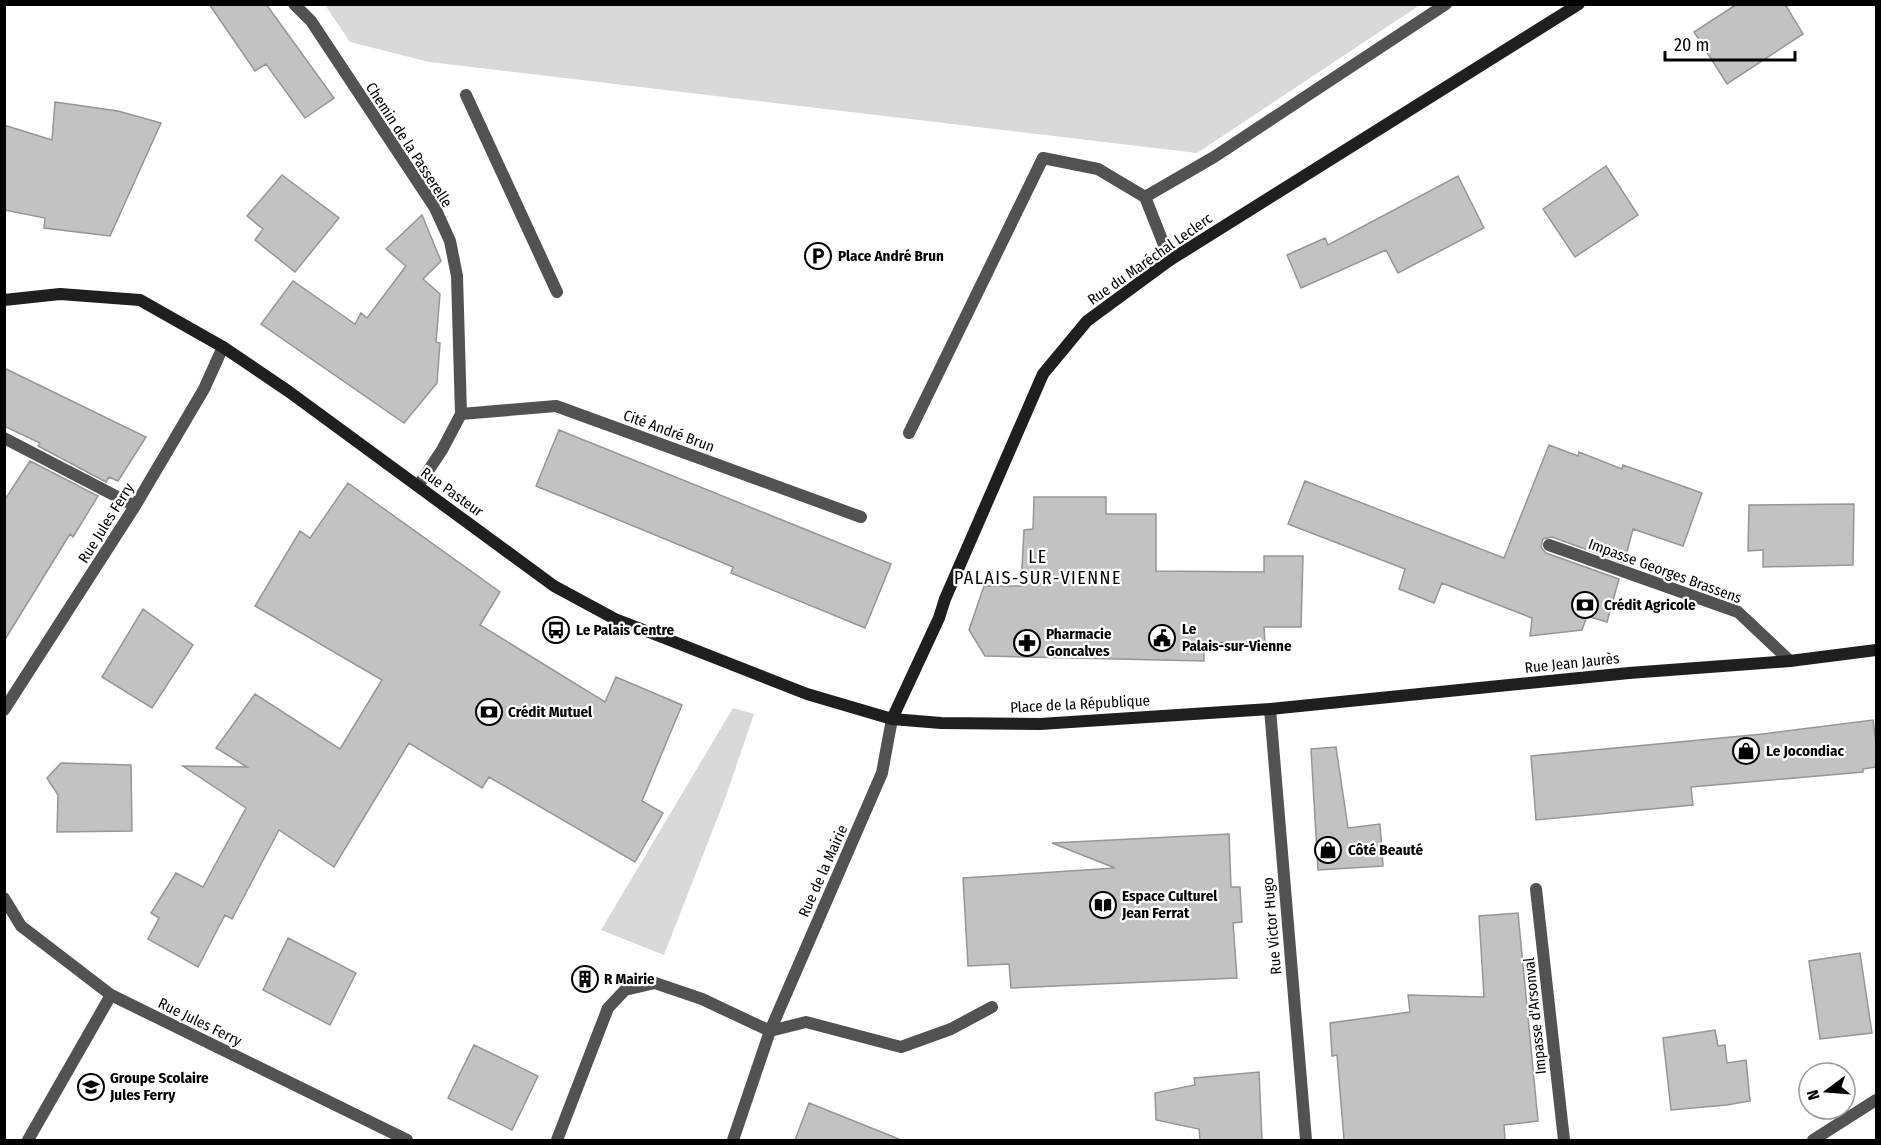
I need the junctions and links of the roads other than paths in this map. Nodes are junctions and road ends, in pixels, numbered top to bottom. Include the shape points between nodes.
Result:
1 (294, 4) edge
2 (1446, 4) edge
3 (1579, 4) edge
4 (466, 95) dead end
5 (1145, 197) junction
6 (1170, 260) junction
7 (557, 292) dead end
8 (4, 300) edge
9 (223, 347) junction
10 (461, 414) junction
11 (909, 434) dead end
12 (4, 438) edge
13 (418, 486) junction
14 (135, 506) junction
15 (861, 517) dead end
16 (1549, 545) dead end
17 (1876, 650) edge
18 (1790, 661) junction
19 (1270, 709) junction
20 (4, 710) edge
21 (892, 719) junction
22 (1536, 889) dead end
23 (4, 898) edge
24 (111, 995) junction
25 (992, 1007) dead end
26 (770, 1031) junction
27 (1876, 1100) edge
28 (28, 1140) edge
29 (407, 1140) edge
30 (557, 1140) edge
31 (733, 1140) edge
32 (1306, 1140) edge
33 (1564, 1140) edge
34 (1813, 1140) edge

1 - 10 street, Chemin de la Passerelle via 310,21 428,198 450,241 457,276
2 - 5 street via 1215,157
3 - 6 main road, Rue du Maréchal Leclerc
4 - 7 street
5 - 6 street
5 - 11 street via 1098,169 1043,158
6 - 21 main road, Rue du Maréchal Leclerc via 1087,321 1043,374
8 - 9 main road, Rue Pasteur via 60,294 140,300
9 - 13 main road, Rue Pasteur
9 - 14 street, Rue Jules Ferry via 204,389
10 - 13 street, Chemin de la Passerelle
10 - 15 street, Cité André Brun via 556,406
12 - 14 street
13 - 21 main road, Rue Pasteur via 554,586 615,619 780,684
14 - 20 street, Rue Jules Ferry
16 - 18 street, Impasse Georges Brassens via 1738,612
17 - 18 main road, Rue Jean Jaurès
18 - 19 main road, Rue Jean Jaurès
19 - 21 main road, Place de la République via 1040,724
19 - 32 street, Rue Victor Hugo
21 - 26 street, Rue de la Mairie via 882,773
22 - 33 street, Impasse d'Arsonval
23 - 24 street, Rue Jules Ferry via 21,926
24 - 28 street
24 - 29 street, Rue Jules Ferry
25 - 26 street via 951,1029 901,1047 806,1022
26 - 30 street via 702,999 655,983 625,990 608,1008
26 - 31 street, Rue de la Mairie
27 - 34 street

